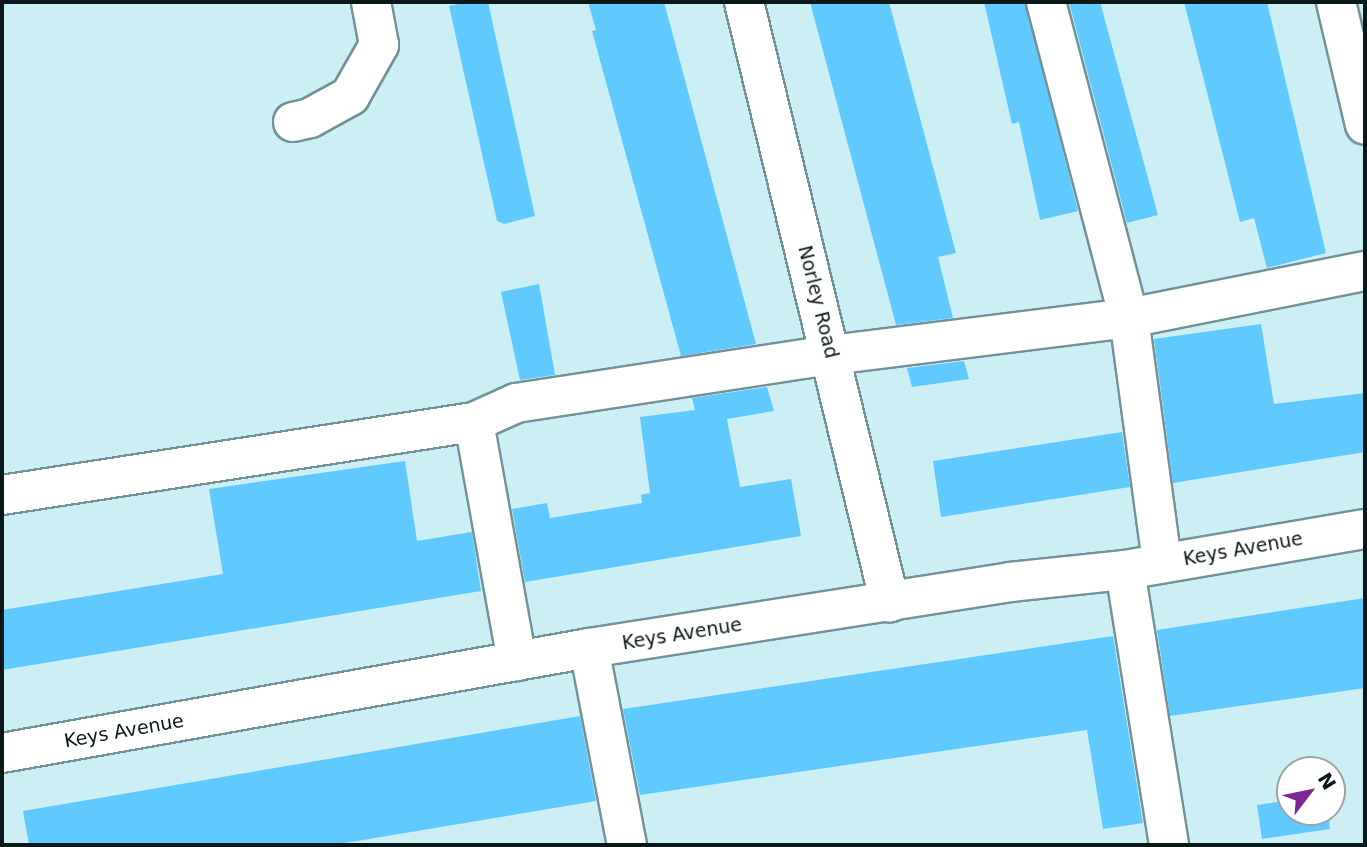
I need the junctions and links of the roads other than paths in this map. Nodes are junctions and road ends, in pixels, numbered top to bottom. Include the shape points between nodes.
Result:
1 (371, 2) edge
2 (744, 2) edge
3 (1046, 2) edge
4 (1336, 2) edge
5 (293, 122) dead end
6 (1365, 125) edge
7 (1365, 271) edge
8 (1129, 318) junction
9 (831, 355) junction
10 (474, 422) junction
11 (2, 495) edge
12 (1365, 529) edge
13 (1162, 563) junction
14 (1125, 570) junction
15 (890, 603) junction
16 (589, 648) junction
17 (517, 661) junction
18 (2, 752) edge
19 (627, 845) edge
20 (1169, 845) edge

1 - 5 street via 379,45 350,96
2 - 9 street, Norley Road
3 - 8 street
4 - 6 street
7 - 8 street
8 - 9 street
8 - 13 street
9 - 10 street via 516,403
9 - 15 street, Norley Road
10 - 11 street
10 - 17 street
12 - 13 street, Keys Avenue
13 - 14 street, Keys Avenue
14 - 15 street, Keys Avenue via 1010,582
14 - 20 street
15 - 16 street, Keys Avenue
16 - 17 street, Keys Avenue
16 - 19 street
17 - 18 street, Keys Avenue

